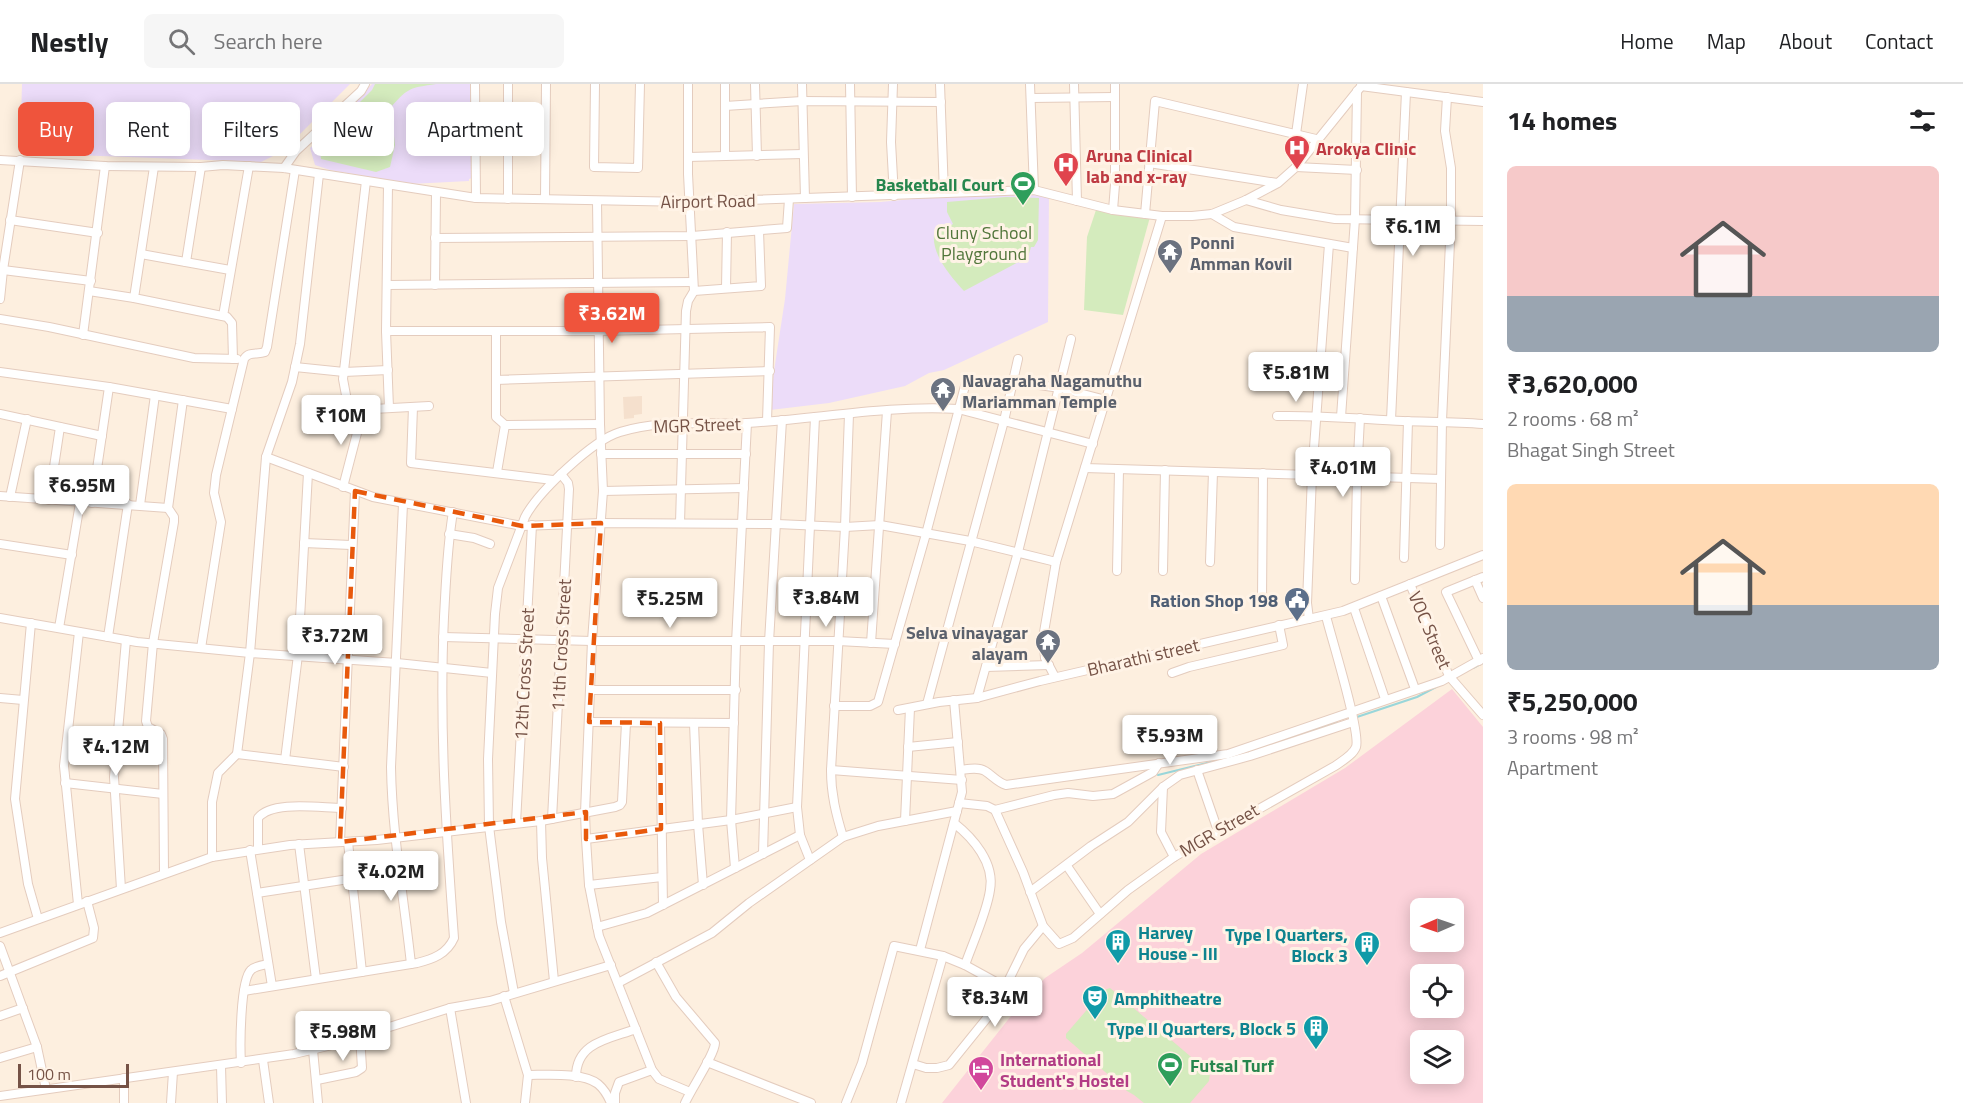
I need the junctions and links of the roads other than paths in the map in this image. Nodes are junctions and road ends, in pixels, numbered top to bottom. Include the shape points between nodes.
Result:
1 (365, 84) edge
2 (475, 84) edge
3 (508, 84) edge
4 (546, 84) edge
5 (595, 84) edge
6 (640, 84) edge
7 (688, 84) edge
8 (725, 84) edge
9 (755, 84) edge
10 (802, 84) edge
11 (850, 84) edge
12 (893, 84) edge
13 (940, 84) edge
14 (1030, 84) edge
15 (1074, 84) edge
16 (1115, 84) edge
17 (1303, 84) edge
18 (1360, 87) edge
19 (1406, 92) junction
20 (1115, 97) junction
21 (1447, 97) junction
22 (1031, 98) junction
23 (1074, 98) junction
24 (802, 101) junction
25 (850, 101) junction
26 (893, 101) junction
27 (941, 102) junction
28 (1483, 102) edge
29 (755, 104) junction
30 (725, 106) junction
31 (1296, 134) junction
32 (1316, 140) junction
33 (803, 154) junction
34 (725, 155) junction
35 (756, 156) junction
36 (688, 157) junction
37 (0, 160) edge
38 (20, 160) junction
39 (1149, 163) junction
40 (105, 166) junction
41 (249, 166) junction
42 (154, 167) junction
43 (201, 167) junction
44 (1296, 167) junction
45 (284, 168) junction
46 (295, 170) junction
47 (1357, 170) junction
48 (319, 174) junction
49 (366, 181) junction
50 (1278, 183) junction
51 (388, 184) junction
52 (1034, 190) junction
53 (436, 193) junction
54 (944, 194) junction
55 (852, 196) junction
56 (894, 196) junction
57 (476, 198) junction
58 (805, 198) junction
59 (508, 199) junction
60 (545, 199) junction
61 (789, 199) junction
62 (1246, 200) junction
63 (597, 201) junction
64 (1077, 201) junction
65 (689, 202) junction
66 (1113, 210) junction
67 (1145, 214) junction
68 (1212, 214) junction
69 (1162, 216) junction
70 (1402, 218) junction
71 (1355, 219) junction
72 (10, 220) junction
73 (1450, 220) junction
74 (1483, 221) edge
75 (759, 231) junction
76 (98, 232) junction
77 (727, 232) junction
78 (692, 236) junction
79 (598, 237) junction
80 (435, 238) junction
81 (1329, 244) junction
82 (1353, 248) junction
83 (141, 255) junction
84 (186, 262) junction
85 (3, 270) junction
86 (230, 270) junction
87 (91, 281) junction
88 (598, 283) junction
89 (388, 285) junction
90 (435, 285) junction
91 (0, 286) edge
92 (694, 286) junction
93 (726, 288) junction
94 (89, 291) junction
95 (134, 298) junction
96 (0, 299) edge
97 (223, 316) junction
98 (0, 319) edge
99 (685, 329) junction
100 (386, 331) junction
101 (496, 331) junction
102 (599, 331) junction
103 (83, 335) junction
104 (1071, 339) dead end
105 (232, 359) junction
106 (244, 359) junction
107 (1018, 359) dead end
108 (295, 367) junction
109 (388, 370) junction
110 (770, 371) junction
111 (0, 372) edge
112 (344, 372) junction
113 (684, 373) junction
114 (600, 375) junction
115 (496, 380) junction
116 (1012, 381) junction
117 (109, 387) junction
118 (1060, 388) junction
119 (155, 394) junction
120 (183, 400) junction
121 (1106, 400) junction
122 (429, 406) dead end
123 (413, 407) junction
124 (389, 408) junction
125 (232, 409) junction
126 (958, 409) junction
127 (363, 410) junction
128 (887, 411) junction
129 (0, 414) edge
130 (849, 414) junction
131 (1277, 416) dead end
132 (1316, 416) junction
133 (815, 417) junction
134 (1341, 417) junction
135 (1360, 418) junction
136 (27, 419) junction
137 (782, 420) junction
138 (1391, 420) junction
139 (767, 421) junction
140 (1004, 421) junction
141 (1408, 421) junction
142 (1442, 421) junction
143 (747, 423) junction
144 (600, 424) junction
145 (684, 424) junction
146 (1483, 424) edge
147 (506, 425) junction
148 (60, 427) junction
149 (1049, 433) junction
150 (102, 436) junction
151 (601, 442) junction
152 (1093, 444) junction
153 (601, 454) junction
154 (684, 454) junction
155 (746, 454) junction
156 (266, 457) junction
157 (1085, 468) junction
158 (1119, 470) junction
159 (1165, 470) junction
160 (497, 472) junction
161 (1213, 472) junction
162 (308, 473) junction
163 (1263, 473) junction
164 (561, 474) junction
165 (1312, 475) junction
166 (1357, 476) junction
167 (1405, 478) junction
168 (1441, 479) junction
169 (553, 480) junction
170 (343, 487) junction
171 (744, 488) junction
172 (682, 489) junction
173 (603, 491) junction
174 (355, 492) junction
175 (0, 496) edge
176 (10, 497) junction
177 (49, 500) junction
178 (80, 503) junction
179 (92, 503) junction
180 (128, 504) junction
181 (403, 504) junction
182 (140, 505) junction
183 (168, 508) junction
184 (453, 512) junction
185 (601, 523) junction
186 (566, 524) junction
187 (680, 524) junction
188 (743, 524) junction
189 (777, 524) junction
190 (532, 525) junction
191 (880, 525) junction
192 (522, 526) junction
193 (810, 527) junction
194 (845, 527) junction
195 (449, 534) junction
196 (926, 534) junction
197 (970, 541) junction
198 (304, 543) junction
199 (0, 544) edge
200 (490, 544) dead end
201 (351, 545) junction
202 (1440, 545) dead end
203 (1018, 552) junction
204 (72, 555) junction
205 (1483, 555) edge
206 (1404, 558) dead end
207 (1056, 562) junction
208 (1210, 562) dead end
209 (1163, 571) dead end
210 (1117, 572) dead end
211 (1479, 579) edge
212 (1355, 580) dead end
213 (1410, 584) junction
214 (1381, 596) junction
215 (1483, 598) edge
216 (1262, 601) dead end
217 (1354, 608) junction
218 (1326, 616) junction
219 (0, 618) edge
220 (1309, 619) junction
221 (31, 623) junction
222 (1279, 625) junction
223 (59, 628) junction
224 (79, 632) junction
225 (108, 637) junction
226 (443, 637) junction
227 (493, 638) junction
228 (526, 639) junction
229 (126, 640) junction
230 (561, 640) junction
231 (805, 641) junction
232 (592, 642) junction
233 (770, 642) junction
234 (838, 642) junction
235 (153, 643) junction
236 (736, 643) junction
237 (871, 643) junction
238 (895, 645) junction
239 (201, 648) junction
240 (250, 653) junction
241 (298, 655) junction
242 (348, 659) junction
243 (1481, 659) edge
244 (397, 663) junction
245 (1048, 665) junction
246 (986, 667) junction
247 (442, 668) junction
248 (492, 673) junction
249 (1172, 673) dead end
250 (1449, 676) junction
251 (1055, 677) junction
252 (1415, 689) junction
253 (591, 690) junction
254 (735, 690) junction
255 (0, 698) edge
256 (977, 698) junction
257 (1385, 699) junction
258 (24, 700) junction
259 (954, 700) junction
260 (927, 704) junction
261 (834, 706) junction
262 (910, 708) junction
263 (1351, 710) junction
264 (898, 711) dead end
265 (1483, 715) edge
266 (589, 722) junction
267 (1353, 722) junction
268 (626, 723) junction
269 (660, 723) junction
270 (694, 723) junction
271 (734, 723) junction
272 (958, 742) junction
273 (908, 747) junction
274 (237, 754) junction
275 (285, 760) junction
276 (1159, 763) junction
277 (344, 767) junction
278 (831, 770) junction
279 (961, 770) junction
280 (1197, 770) junction
281 (907, 774) junction
282 (962, 780) junction
283 (65, 783) junction
284 (1163, 787) junction
285 (115, 790) junction
286 (163, 794) junction
287 (797, 807) junction
288 (958, 807) junction
289 (342, 808) junction
290 (994, 810) junction
291 (585, 813) junction
292 (764, 813) junction
293 (552, 819) junction
294 (731, 820) junction
295 (541, 821) junction
296 (904, 821) junction
297 (516, 823) junction
298 (954, 823) junction
299 (698, 824) junction
300 (489, 826) junction
301 (661, 829) junction
302 (1218, 831) junction
303 (446, 833) junction
304 (800, 835) junction
305 (397, 837) junction
306 (843, 837) junction
307 (586, 839) junction
308 (344, 842) junction
309 (298, 844) junction
310 (254, 849) junction
311 (763, 854) junction
312 (212, 857) junction
313 (1174, 857) junction
314 (810, 860) junction
315 (1067, 866) junction
316 (735, 868) junction
317 (400, 871) junction
318 (164, 873) junction
319 (662, 877) junction
320 (352, 878) junction
321 (589, 885) junction
322 (703, 885) junction
323 (304, 886) junction
324 (121, 889) junction
325 (1030, 892) junction
326 (256, 893) junction
327 (82, 903) junction
328 (663, 905) junction
329 (1100, 914) junction
330 (38, 920) junction
331 (1043, 926) junction
332 (597, 927) junction
333 (0, 933) edge
334 (0, 946) edge
335 (920, 950) junction
336 (944, 956) junction
337 (656, 962) junction
338 (268, 964) junction
339 (411, 964) junction
340 (610, 965) junction
341 (965, 965) junction
342 (362, 972) junction
343 (9, 973) junction
344 (0, 976) edge
345 (316, 979) junction
346 (554, 981) junction
347 (618, 982) junction
348 (272, 986) junction
349 (1005, 987) junction
350 (244, 990) junction
351 (514, 993) junction
352 (504, 996) junction
353 (23, 1008) junction
354 (450, 1008) junction
355 (0, 1016) edge
356 (636, 1029) junction
357 (360, 1036) junction
358 (37, 1047) junction
359 (313, 1050) junction
360 (0, 1058) edge
361 (263, 1060) junction
362 (706, 1062) junction
363 (240, 1063) junction
364 (913, 1064) junction
365 (221, 1066) junction
366 (651, 1070) junction
367 (172, 1072) junction
368 (528, 1075) junction
369 (576, 1077) junction
370 (124, 1078) junction
371 (316, 1080) junction
372 (46, 1089) junction
373 (690, 1092) junction
374 (3, 1096) edge
375 (16, 1103) edge
376 (124, 1103) edge
377 (171, 1103) edge
378 (222, 1103) edge
379 (269, 1103) edge
380 (318, 1103) edge
381 (466, 1103) edge
382 (525, 1103) edge
383 (613, 1103) edge
384 (686, 1103) edge
385 (811, 1103) edge
386 (846, 1103) edge
387 (901, 1103) edge

1 - 45 street via 296,151
2 - 57 street
3 - 59 street
4 - 60 street
5 - 6 street via 594,167 639,168
7 - 36 street
8 - 30 street
9 - 29 street
10 - 24 street
11 - 25 street
12 - 26 street
13 - 27 street
14 - 22 street
15 - 23 street
16 - 20 street
17 - 31 street
18 - 19 street
18 - 32 street, Airport Road
18 - 47 street
19 - 21 street
19 - 70 street
20 - 23 street
20 - 66 street
21 - 28 street
21 - 73 street
22 - 23 street
22 - 52 street
23 - 64 street
24 - 25 street
24 - 29 street
24 - 33 street
25 - 26 street
25 - 55 street
26 - 27 street
26 - 56 street
27 - 54 street
29 - 30 street
29 - 35 street
30 - 34 street
31 - 32 street
31 - 39 street via 1155,101
32 - 44 street, Airport Road
33 - 35 street
33 - 58 street
34 - 35 street
34 - 36 street
36 - 65 street
37 - 38 street, Airport Road
38 - 40 street, Airport Road
38 - 72 street
39 - 50 street
39 - 67 street
40 - 42 street, Airport Road
40 - 76 street
41 - 43 street, Airport Road
41 - 45 street, Airport Road
41 - 86 street
42 - 43 street, Airport Road
42 - 83 street
43 - 84 street
44 - 47 street
44 - 50 street, Airport Road
45 - 46 street, Airport Road
46 - 48 street, Airport Road
46 - 106 street via 267,347 265,352 251,353
47 - 71 street
48 - 49 street, Airport Road
48 - 108 street
49 - 51 street, Airport Road
49 - 112 street
50 - 62 street, Airport Road
51 - 53 street, Airport Road
51 - 89 street
52 - 54 street, Airport Road
52 - 64 street, Airport Road
53 - 57 street, Airport Road
53 - 80 street
54 - 56 street, Airport Road
55 - 56 street, Airport Road
55 - 58 street, Airport Road
57 - 59 street, Airport Road
58 - 61 street, Airport Road
59 - 60 street, Airport Road
60 - 63 street, Airport Road
61 - 65 street, Airport Road
61 - 75 street via 787,228
62 - 68 street, Airport Road
62 - 71 street via 1315,216
63 - 65 street, Airport Road
63 - 79 street
64 - 66 street, Airport Road
65 - 78 street
66 - 67 street, Airport Road
67 - 69 street, Airport Road
68 - 69 street, Airport Road
68 - 81 street via 1234,227
69 - 121 street
70 - 71 street
70 - 73 street
70 - 138 street
71 - 82 street
72 - 76 street
72 - 85 street
73 - 74 street
73 - 142 street
75 - 77 street
75 - 93 street via 761,286
76 - 87 street
77 - 78 street
77 - 93 street
78 - 79 street
78 - 92 street
79 - 80 street
79 - 88 street
80 - 90 street
81 - 82 street
81 - 132 street
82 - 134 street
83 - 84 street
83 - 95 street
84 - 86 street
85 - 87 street
85 - 91 street
86 - 97 street
87 - 94 street
88 - 90 street
88 - 92 street
88 - 102 street
89 - 90 street
89 - 100 street
91 - 96 street
92 - 93 street
92 - 99 street
94 - 95 street
94 - 103 street
95 - 97 street
97 - 105 street via 232,323
98 - 103 street
99 - 102 street
99 - 110 street via 770,327
99 - 113 street
100 - 101 street
100 - 109 street
101 - 102 street
101 - 115 street
102 - 114 street
103 - 105 street via 194,358
104 - 118 street
105 - 106 street
106 - 125 street
107 - 116 street
108 - 112 street
108 - 156 street
109 - 112 street
109 - 124 street
110 - 113 street
110 - 139 street
111 - 117 street
112 - 127 street via 348,406
113 - 114 street
113 - 145 street
114 - 115 street
114 - 144 street
115 - 147 street via 496,417
116 - 118 street
116 - 126 street via 966,382
116 - 140 street
117 - 119 street
117 - 150 street
118 - 121 street
118 - 149 street
119 - 120 street
119 - 182 street
120 - 125 street
120 - 183 street
121 - 152 street
122 - 123 street
123 - 124 street
123 - 160 street via 411,463
124 - 127 street
125 - 239 street via 216,476 215,499 222,522
126 - 128 street, MGR Street
126 - 140 street, MGR Street
126 - 196 street
127 - 170 street
128 - 130 street, MGR Street
128 - 191 street
129 - 136 street
130 - 133 street, MGR Street
130 - 194 street
131 - 132 street
132 - 134 street
132 - 165 street
133 - 137 street, MGR Street
133 - 193 street
134 - 135 street
135 - 138 street
135 - 166 street
136 - 148 street
136 - 176 street
137 - 139 street, MGR Street
137 - 189 street
138 - 141 street
139 - 143 street, MGR Street
140 - 149 street, MGR Street
140 - 197 street
141 - 142 street
141 - 167 street
142 - 146 street
142 - 168 street
143 - 145 street, MGR Street
143 - 155 street
144 - 147 street
144 - 151 street
145 - 151 street, MGR Street via 639,427
145 - 154 street
147 - 160 street
148 - 150 street
148 - 177 street
149 - 152 street, MGR Street
149 - 203 street
150 - 179 street
151 - 153 street
151 - 164 street, MGR Street
152 - 157 street
153 - 154 street
153 - 173 street
154 - 155 street
154 - 172 street
155 - 171 street
156 - 162 street
156 - 240 street
157 - 158 street
157 - 207 street
158 - 159 street
158 - 210 street
159 - 161 street
159 - 209 street
160 - 169 street
161 - 163 street
161 - 208 street
162 - 170 street
162 - 198 street
163 - 165 street
163 - 216 street
164 - 169 street, MGR Street
164 - 186 street, 11th Cross Street via 569,489
165 - 166 street
165 - 220 street
166 - 167 street
166 - 212 street
167 - 168 street
167 - 206 street
168 - 202 street
169 - 192 street, MGR Street via 531,505
170 - 174 street
171 - 172 street
171 - 188 street
172 - 173 street
172 - 187 street
173 - 185 street
174 - 181 street
174 - 201 street
175 - 176 street
176 - 177 street
177 - 178 street
178 - 179 street
178 - 204 street
179 - 180 street
180 - 182 street
180 - 225 street
181 - 184 street
181 - 244 street
182 - 183 street
183 - 235 street via 174,522
184 - 192 street
184 - 195 street
185 - 186 street
185 - 187 street
185 - 232 street
186 - 190 street
186 - 230 street, 11th Cross Street
187 - 188 street
188 - 189 street
188 - 236 street
189 - 193 street
189 - 233 street
190 - 192 street
190 - 228 street, 12th Cross Street
191 - 194 street
191 - 196 street
191 - 237 street
192 - 227 street, MGR Street via 498,588
193 - 194 street
193 - 231 street
194 - 234 street
195 - 200 street
195 - 226 street
196 - 197 street
196 - 238 street
197 - 203 street
197 - 260 street
198 - 201 street
198 - 241 street
199 - 204 street
201 - 242 street
203 - 207 street
203 - 246 street
204 - 223 street
205 - 213 street, Bharathi street
207 - 245 street via 1043,638
211 - 215 street
211 - 243 street via 1446,592
213 - 214 street, Bharathi street
213 - 250 street, VOC Street
214 - 217 street, Bharathi street
214 - 252 street
217 - 218 street, Bharathi street
217 - 257 street
218 - 220 street, Bharathi street
218 - 263 street, MGR Street
219 - 221 street
220 - 222 street, Bharathi street
221 - 223 street
221 - 258 street
222 - 249 street via 1283,645
222 - 251 street, Bharathi street
223 - 224 street
224 - 225 street
224 - 283 street
225 - 229 street
226 - 227 street
226 - 247 street
227 - 228 street
227 - 248 street, MGR Street
228 - 230 street
228 - 297 street, 12th Cross Street
229 - 235 street
229 - 285 street
230 - 232 street
230 - 293 street, 11th Cross Street
231 - 233 street
231 - 234 street
231 - 287 street
232 - 236 street
232 - 253 street
233 - 236 street
233 - 292 street
234 - 237 street
234 - 261 street
235 - 239 street
235 - 286 street via 146,721 163,739
236 - 254 street
237 - 238 street
238 - 261 street via 878,702 870,706
239 - 240 street
240 - 241 street
240 - 274 street
241 - 242 street
241 - 275 street
242 - 244 street
242 - 277 street
243 - 250 street
244 - 247 street
244 - 305 street via 391,767
245 - 246 street
245 - 251 street
246 - 256 street
247 - 248 street
247 - 303 street
248 - 300 street, MGR Street
250 - 252 street
250 - 265 street, VOC Street
251 - 256 street, Bharathi street
252 - 257 street
253 - 254 street
253 - 266 street
254 - 271 street
255 - 258 street
256 - 259 street, Bharathi street
257 - 263 street
258 - 330 street via 15,799 28,884
259 - 260 street, Bharathi street
259 - 272 street
260 - 262 street, Bharathi street
261 - 278 street
262 - 264 street, Bharathi street
262 - 273 street
263 - 267 street, MGR Street
263 - 276 street via 1228,754
266 - 268 street
266 - 291 street
267 - 280 street
267 - 302 street, MGR Street via 1357,741 1348,756
268 - 269 street
268 - 291 street via 622,802
269 - 270 street
269 - 301 street
270 - 271 street
270 - 299 street
271 - 294 street
272 - 273 street
272 - 279 street
273 - 281 street
274 - 275 street
274 - 312 street via 218,773 212,802
275 - 277 street
276 - 279 street via 1006,785 984,770
276 - 290 street via 1153,772 1113,794 1054,795
277 - 289 street
278 - 281 street
278 - 306 street via 834,806
279 - 282 street
280 - 284 street via 1180,775
280 - 302 street
281 - 282 street
281 - 296 street
282 - 288 street
283 - 285 street
283 - 327 street
284 - 313 street via 1161,832
284 - 315 street via 1128,822
285 - 286 street
285 - 324 street
286 - 318 street
287 - 292 street
287 - 304 street
288 - 290 street via 987,806
288 - 296 street
288 - 298 street
289 - 308 street
289 - 310 street via 278,808 265,812 258,818
290 - 325 street
291 - 293 street
291 - 307 street
292 - 294 street
292 - 311 street
293 - 295 street
294 - 299 street
294 - 316 street
295 - 297 street
295 - 346 street
296 - 306 street
297 - 300 street
298 - 335 street
298 - 341 street via 978,847 990,881
299 - 301 street
299 - 322 street
300 - 303 street
300 - 351 street, MGR Street
301 - 307 street
301 - 319 street
302 - 313 street, MGR Street
303 - 305 street
303 - 339 street via 454,938 451,946 434,959
304 - 311 street
304 - 314 street
305 - 308 street
305 - 317 street
306 - 314 street
307 - 321 street
308 - 309 street
308 - 320 street
309 - 310 street
309 - 323 street
310 - 312 street
310 - 326 street
311 - 316 street
312 - 318 street
313 - 329 street, MGR Street
314 - 337 street via 712,933
315 - 325 street
315 - 329 street
316 - 322 street
317 - 320 street
317 - 339 street
318 - 324 street
319 - 321 street
319 - 328 street
320 - 323 street
320 - 342 street
321 - 332 street
322 - 328 street
323 - 326 street
323 - 345 street
324 - 327 street
325 - 331 street
326 - 338 street
327 - 330 street
327 - 343 street via 94,928 93,938
328 - 332 street
329 - 331 street, MGR Street via 1073,938 1059,944
330 - 333 street
331 - 349 street via 1028,942
332 - 340 street
334 - 343 street
335 - 336 street
335 - 386 street via 894,946 862,1063
336 - 341 street
336 - 364 street
337 - 347 street
337 - 362 street via 676,997 712,1037 715,1048
338 - 348 street
338 - 350 street via 250,971
339 - 342 street
340 - 346 street
340 - 347 street
341 - 349 street
342 - 345 street
343 - 344 street
343 - 353 street
345 - 348 street
346 - 351 street
347 - 356 street
348 - 350 street
349 - 364 street via 995,1008 949,1065 926,1068
350 - 363 street
351 - 352 street
352 - 354 street
352 - 368 street
353 - 355 street
353 - 358 street
354 - 357 street
354 - 381 street
356 - 366 street
356 - 369 street via 592,1045 582,1053
357 - 359 street
357 - 371 street via 362,1068
358 - 360 street
358 - 372 street
359 - 361 street
359 - 371 street
361 - 363 street
361 - 379 street
362 - 373 street
362 - 385 street
363 - 365 street
364 - 387 street
365 - 367 street
365 - 378 street
366 - 373 street via 659,1079
366 - 383 street via 619,1082
367 - 370 street
367 - 377 street
368 - 369 street
368 - 382 street
369 - 383 street via 598,1084
370 - 372 street
370 - 376 street
371 - 380 street
372 - 374 street
373 - 384 street
374 - 375 street

